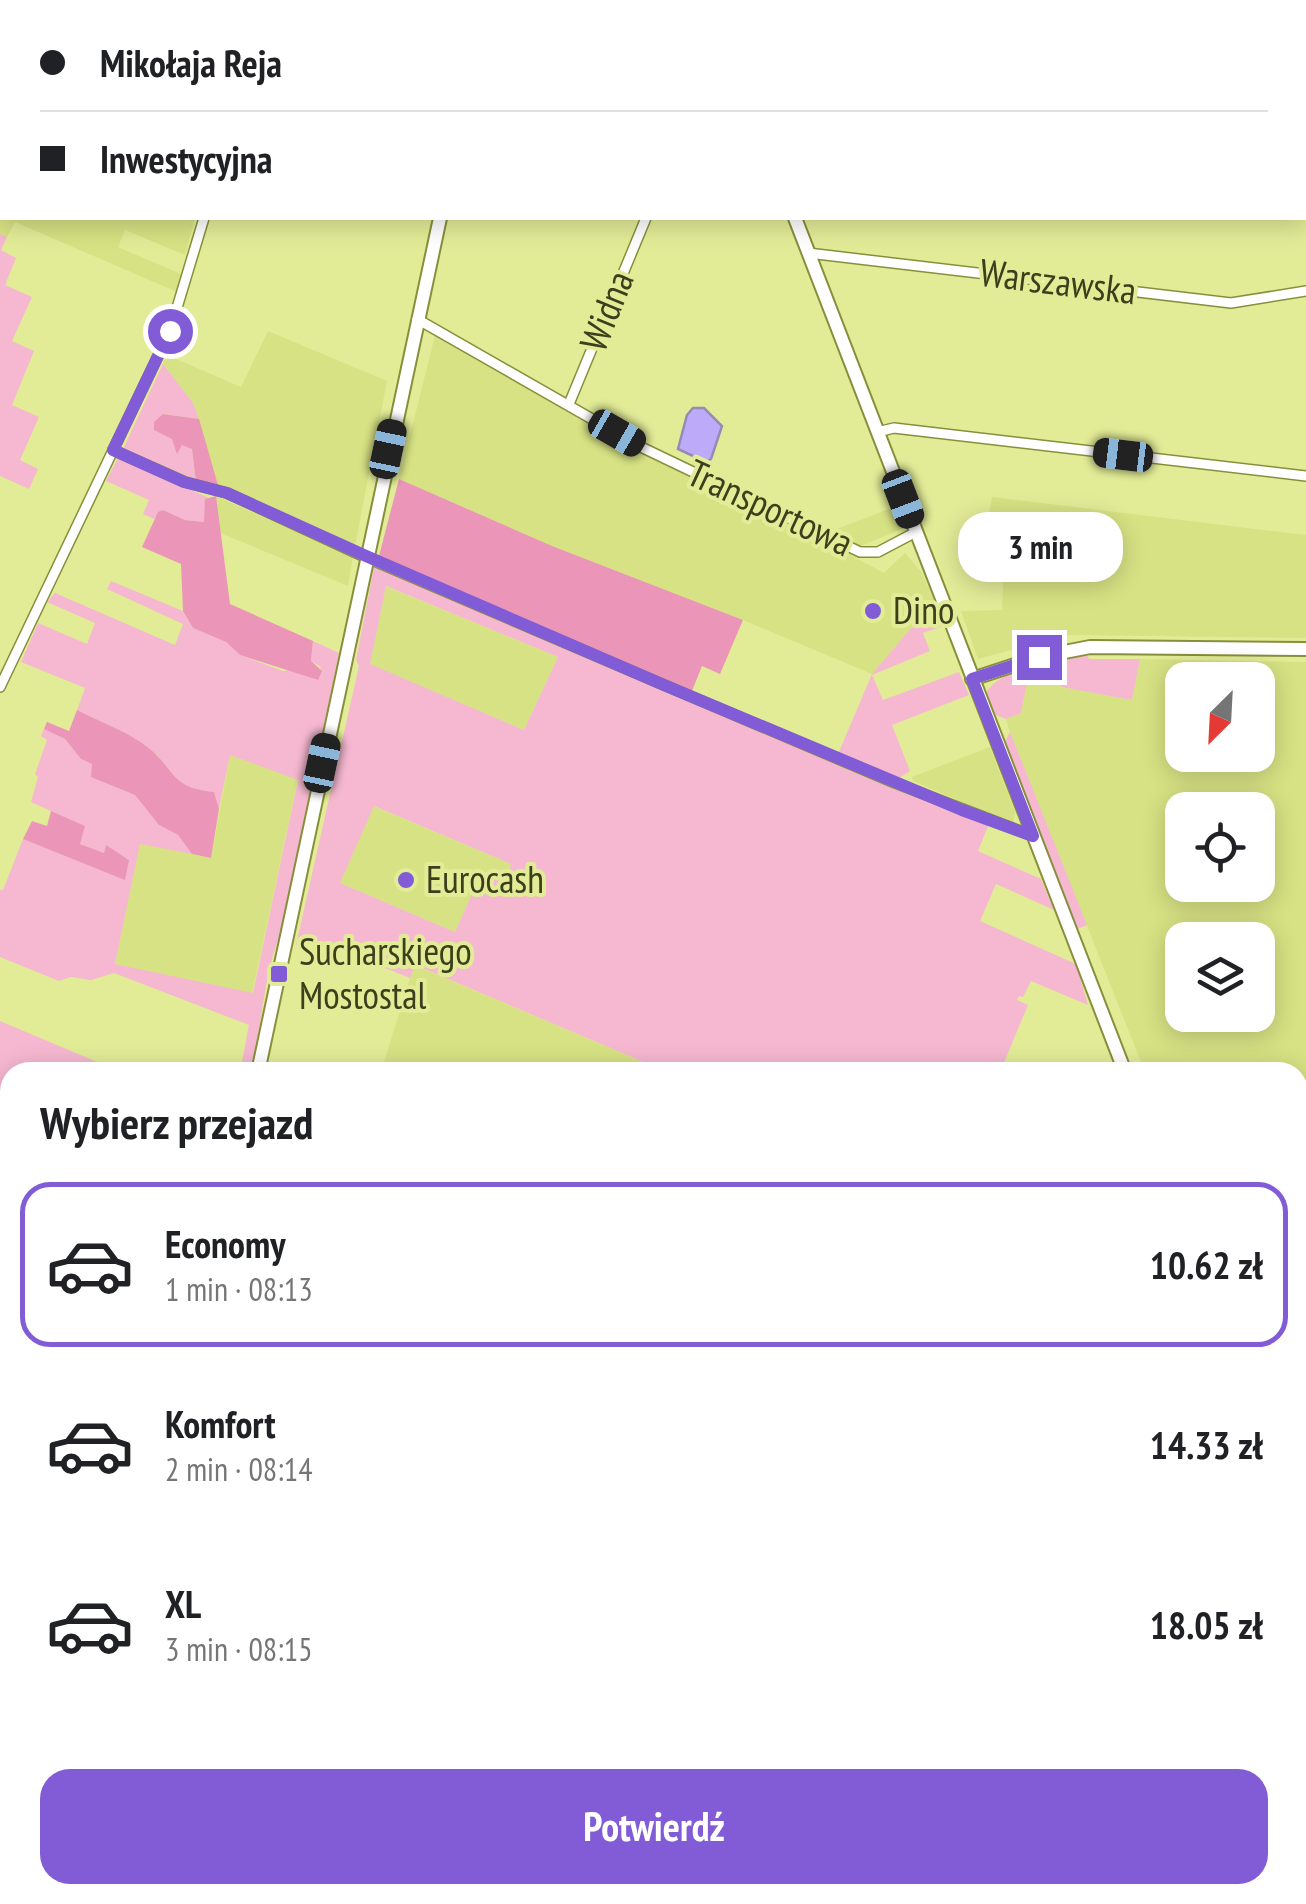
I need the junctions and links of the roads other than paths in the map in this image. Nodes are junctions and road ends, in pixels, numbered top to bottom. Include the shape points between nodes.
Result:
1 (203, 220) edge
2 (440, 220) edge
3 (645, 220) edge
4 (796, 220) edge
5 (808, 253) junction
6 (1306, 291) edge
7 (417, 318) junction
8 (568, 404) junction
9 (877, 432) junction
10 (113, 450) junction
11 (1306, 476) edge
12 (916, 532) junction
13 (366, 556) junction
14 (1306, 649) edge
15 (972, 679) junction
16 (0, 687) edge
17 (1033, 836) junction
18 (260, 1062) edge
19 (1121, 1062) edge

1 - 10 street via 178,311
2 - 7 street
3 - 8 street, Widna
4 - 5 street
5 - 6 street, Warszawska via 1231,304
5 - 9 street
7 - 8 street, Transportowa
7 - 13 street
8 - 12 street, Transportowa via 641,447 860,552 878,552
9 - 11 street via 894,428
9 - 12 street
10 - 13 street
10 - 16 street
12 - 15 street
13 - 17 street
13 - 18 street
14 - 15 street via 1090,647
15 - 17 street
17 - 19 street

